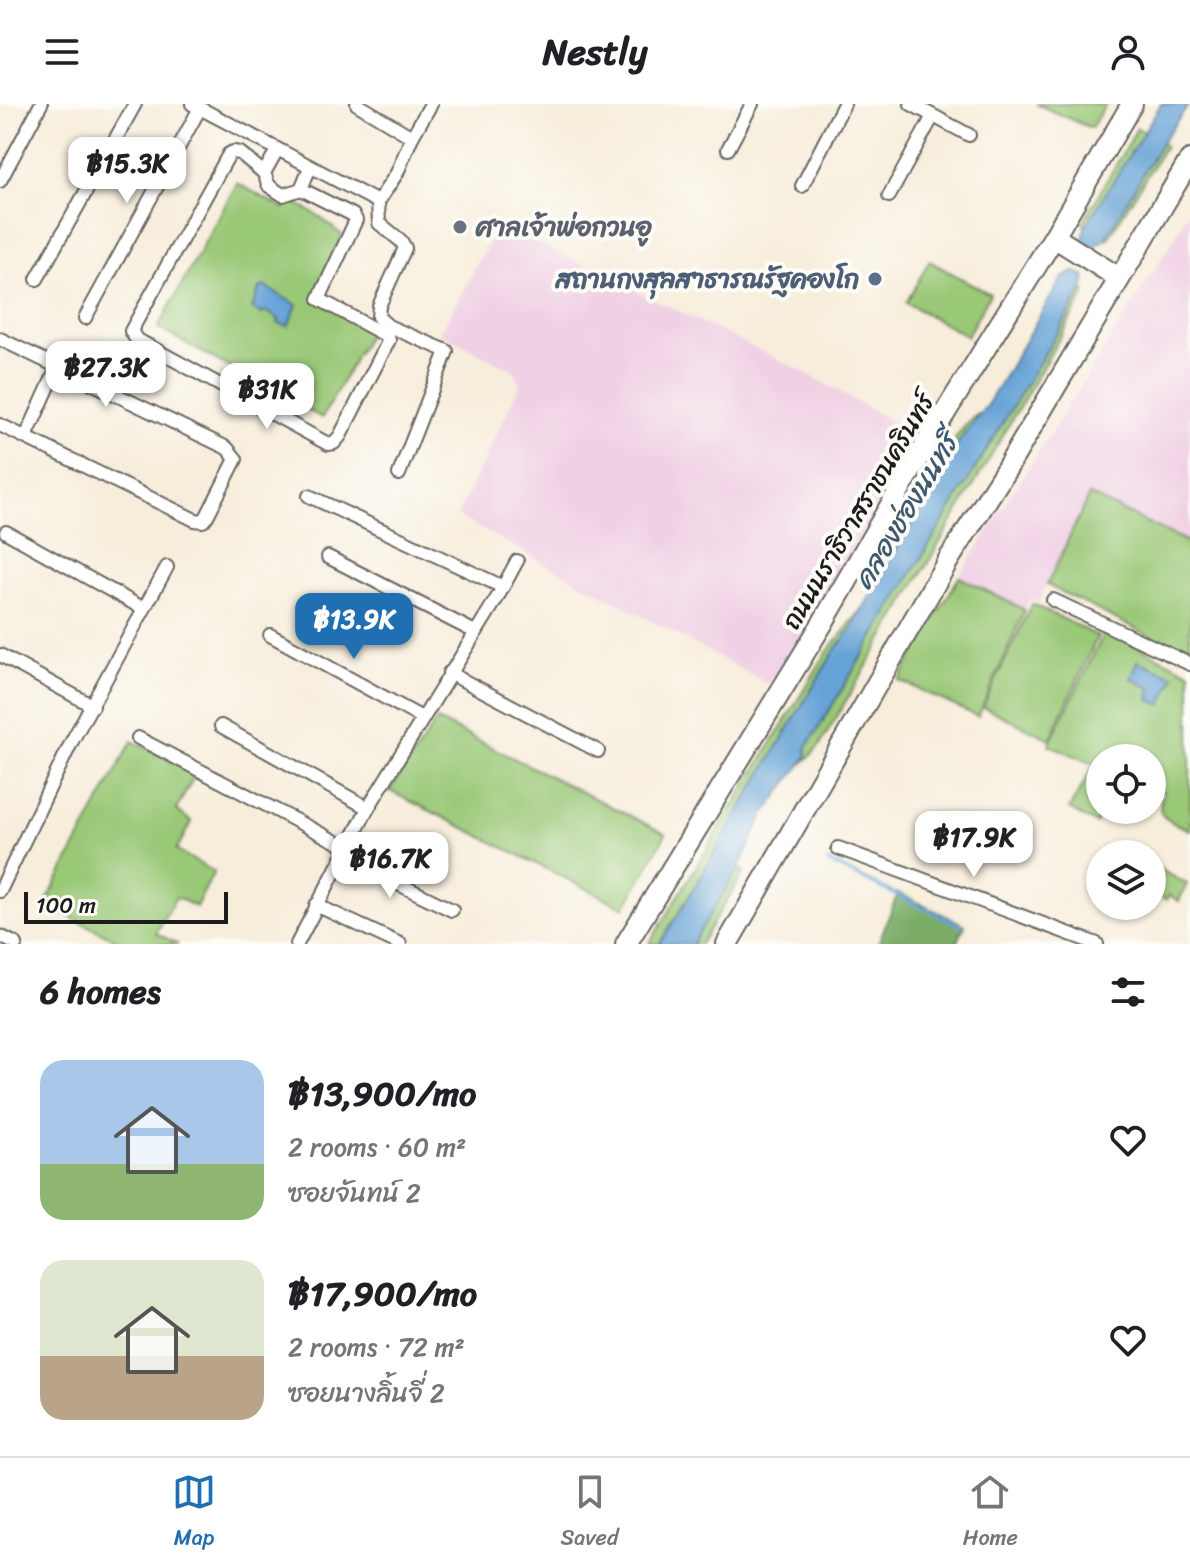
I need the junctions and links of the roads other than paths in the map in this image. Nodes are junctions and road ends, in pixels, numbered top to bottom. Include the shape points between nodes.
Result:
1 (41, 104) edge
2 (135, 104) edge
3 (357, 104) edge
4 (431, 104) edge
5 (752, 104) edge
6 (844, 104) edge
7 (911, 104) edge
8 (1132, 104) edge
9 (196, 106) edge
10 (933, 116) junction
11 (969, 135) dead end
12 (412, 137) junction
13 (728, 149) dead end
14 (277, 150) junction
15 (1190, 160) edge
16 (310, 167) junction
17 (264, 173) junction
18 (1, 175) edge
19 (802, 186) dead end
20 (301, 189) junction
21 (889, 196) dead end
22 (378, 202) junction
23 (1054, 237) junction
24 (1119, 278) junction
25 (37, 279) dead end
26 (85, 318) dead end
27 (0, 339) edge
28 (58, 366) junction
29 (0, 425) edge
30 (26, 437) junction
31 (399, 474) dead end
32 (309, 496) dead end
33 (6, 532) dead end
34 (328, 557) dead end
35 (517, 561) dead end
36 (167, 567) dead end
37 (503, 587) junction
38 (1053, 600) dead end
39 (144, 609) junction
40 (475, 632) junction
41 (270, 635) dead end
42 (0, 655) edge
43 (1190, 664) edge
44 (449, 673) junction
45 (93, 706) junction
46 (422, 718) junction
47 (221, 726) dead end
48 (138, 738) dead end
49 (598, 751) dead end
50 (368, 808) junction
51 (838, 848) dead end
52 (346, 852) junction
53 (0, 891) edge
54 (316, 905) junction
55 (452, 910) dead end
56 (0, 936) edge
57 (16, 944) edge
58 (297, 944) edge
59 (400, 944) edge
60 (626, 944) edge
61 (727, 944) edge
62 (1097, 944) edge

1 - 18 street
2 - 25 street
3 - 12 street
4 - 12 street
5 - 13 street
6 - 19 street
7 - 10 street
8 - 23 main road, ถนนนราธิวาสราชนครินทร์
9 - 14 street
9 - 26 street
10 - 11 street
10 - 21 street
12 - 22 street
14 - 16 street
14 - 17 street
15 - 24 main road
16 - 20 street
16 - 22 street
17 - 20 street via 269,186 283,195
17 - 20 street via 240,153 229,154 131,331 136,339 328,444 340,436 389,340 319,299 356,220
22 - 31 street via 379,223 405,248 378,317 447,351
23 - 24 main road
23 - 60 main road, ถนนนราธิวาสราชนครินทร์
24 - 61 main road
27 - 28 street
28 - 30 street
28 - 30 street via 227,448 236,459 233,467 207,516 195,520
29 - 30 street
32 - 37 street
33 - 39 street
34 - 40 street
35 - 37 street
36 - 39 street
37 - 40 street
38 - 43 street
39 - 45 street
40 - 44 street
41 - 46 street
42 - 45 street
44 - 46 street
44 - 49 street
45 - 53 street
46 - 50 street
47 - 50 street
48 - 52 street
50 - 52 street
51 - 62 street
52 - 54 street
52 - 55 street
54 - 58 street
54 - 59 street
56 - 57 street

